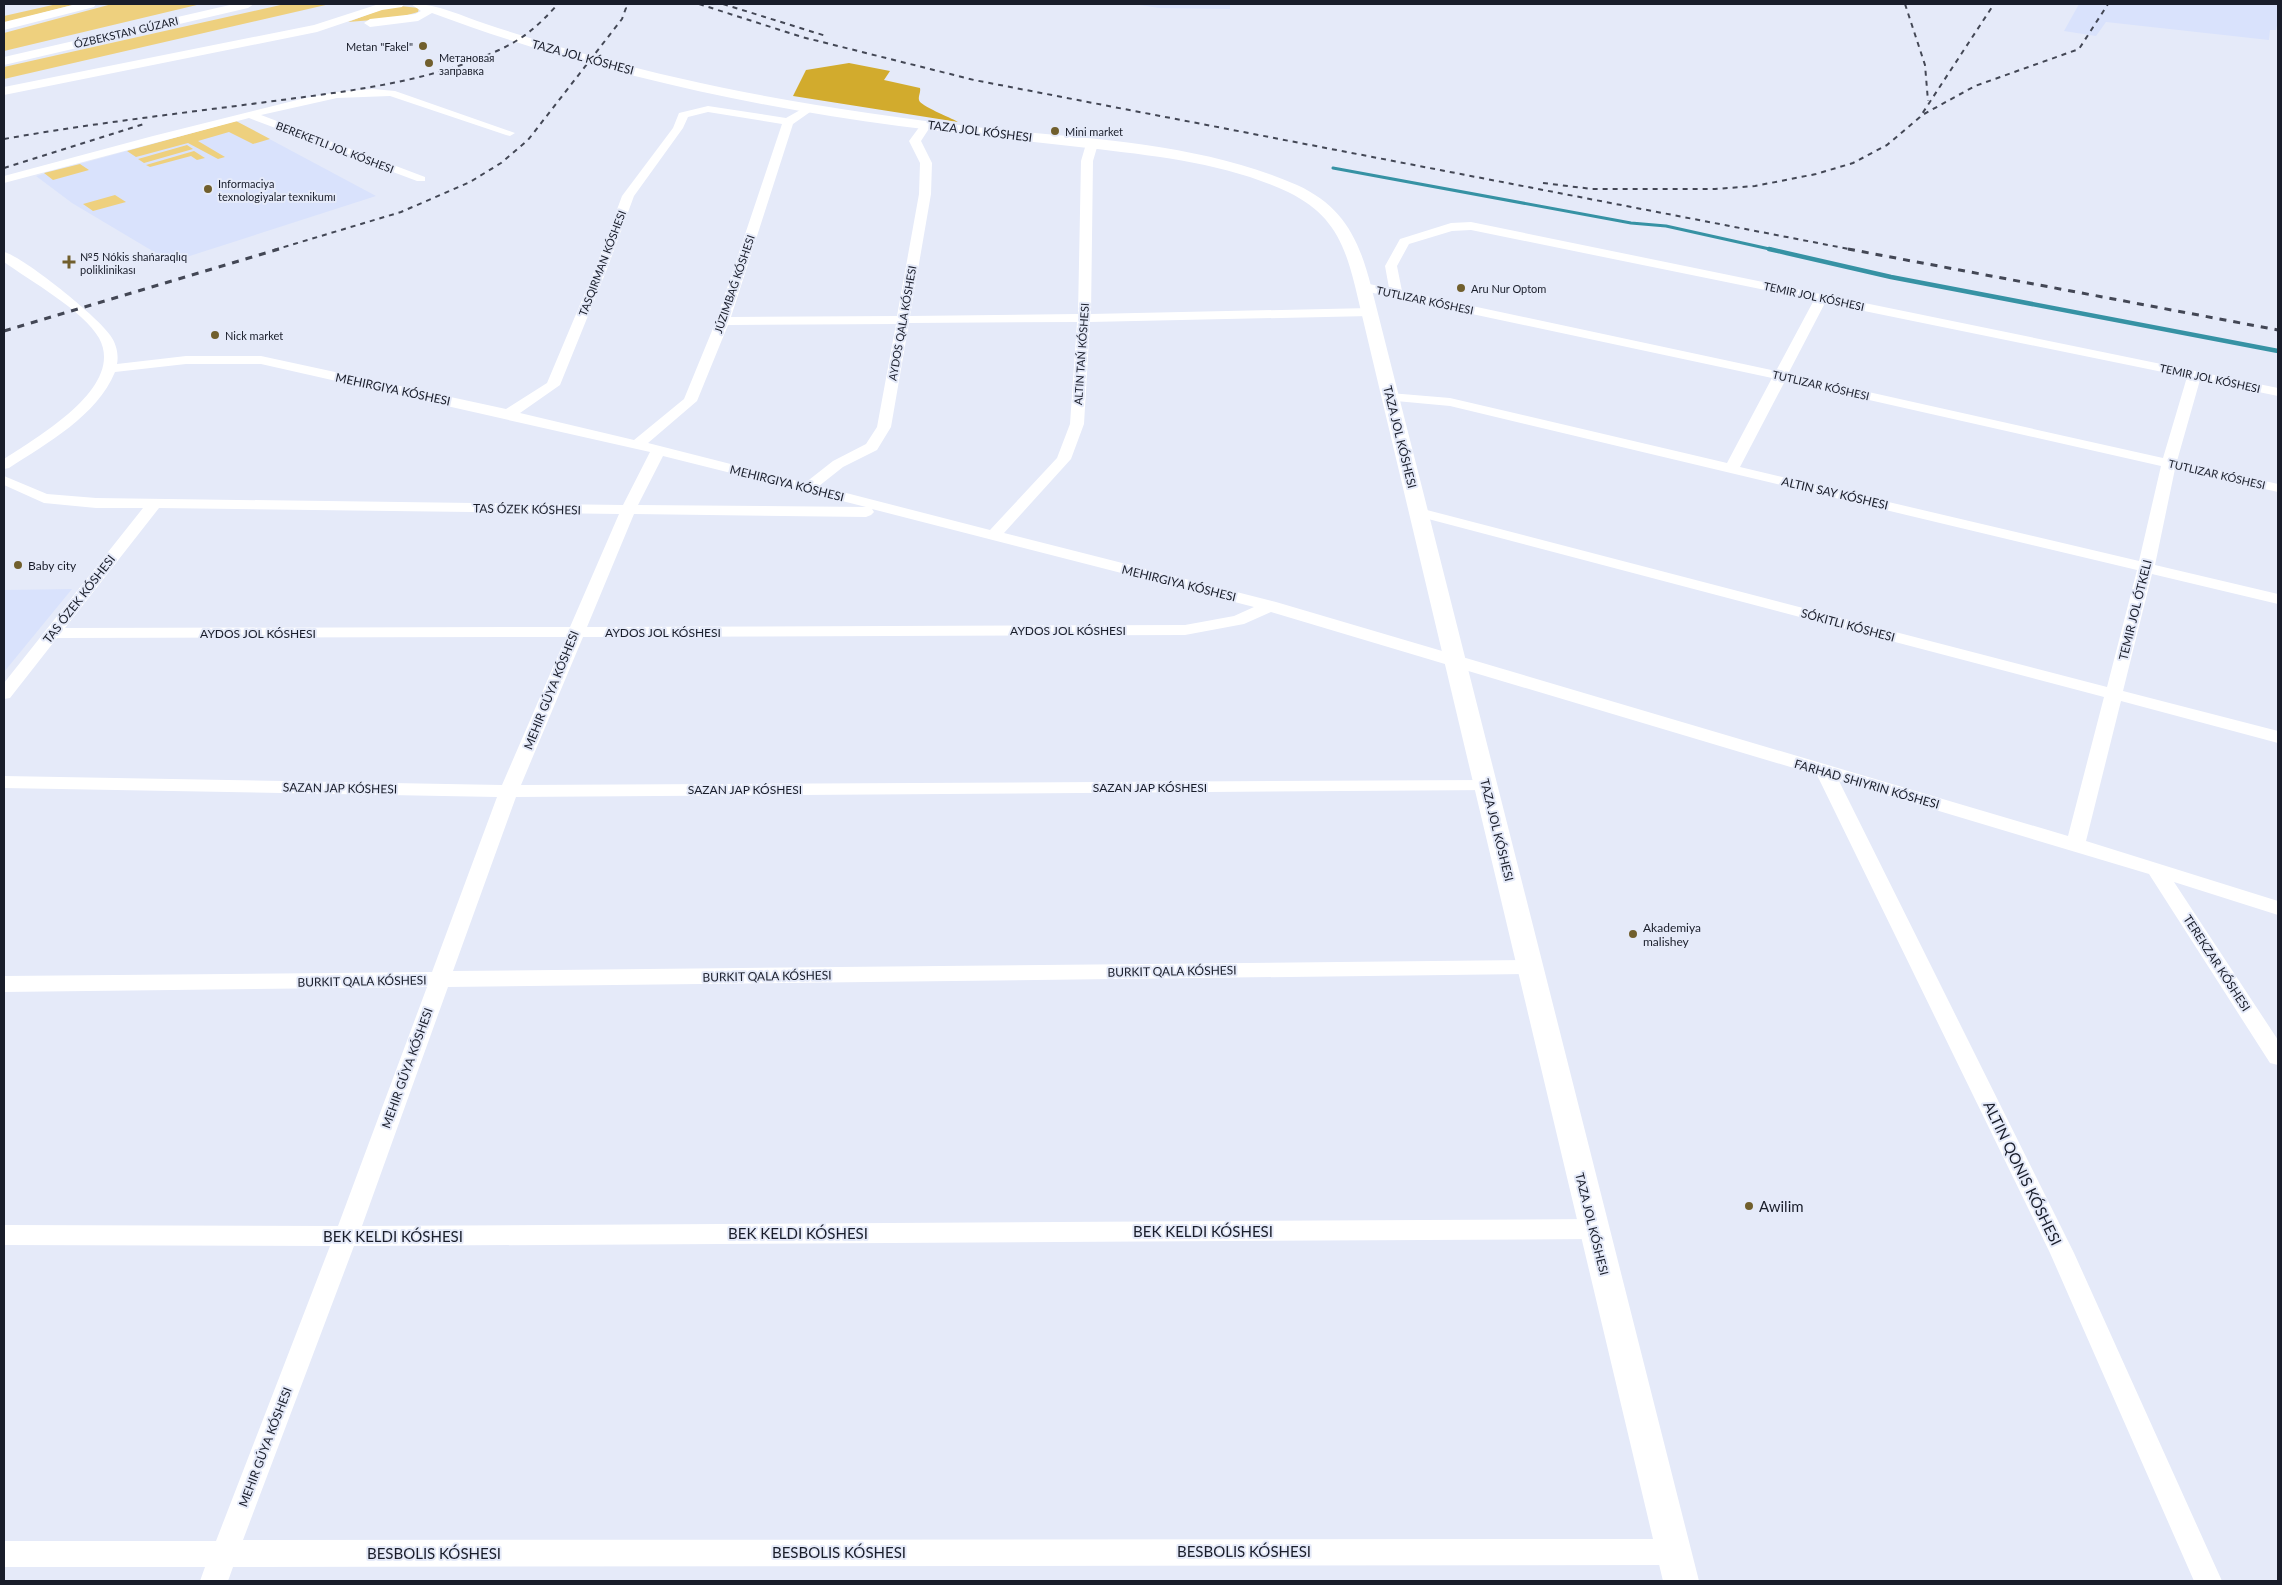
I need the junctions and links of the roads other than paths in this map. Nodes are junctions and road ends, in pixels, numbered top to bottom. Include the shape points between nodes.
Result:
1 (90, 4) edge
2 (227, 4) edge
3 (248, 4) edge
4 (375, 4) edge
5 (398, 4) edge
6 (418, 5) edge
7 (363, 14) junction
8 (392, 21) junction
9 (4, 26) edge
10 (317, 28) junction
11 (479, 28) junction
12 (4, 56) edge
13 (4, 61) edge
14 (4, 91) edge
15 (809, 108) junction
16 (697, 110) joint
17 (250, 115) junction
18 (788, 122) junction
19 (927, 124) junction
20 (510, 133) dead end
21 (1092, 144) junction
22 (420, 179) dead end
23 (4, 180) edge
24 (4, 256) edge
25 (1364, 287) junction
26 (1396, 293) junction
27 (1822, 297) junction
28 (1370, 312) junction
29 (1084, 318) junction
30 (902, 320) junction
31 (723, 321) junction
32 (111, 369) junction
33 (2195, 375) junction
34 (1780, 376) junction
35 (2278, 392) edge
36 (1390, 396) junction
37 (508, 414) junction
38 (636, 445) junction
39 (659, 450) junction
40 (2168, 463) junction
41 (4, 465) edge
42 (1732, 468) junction
43 (4, 480) edge
44 (2278, 488) edge
45 (806, 489) junction
46 (154, 504) junction
47 (628, 510) junction
48 (900, 512) junction
49 (1418, 512) junction
50 (994, 535) junction
51 (2146, 567) junction
52 (2278, 599) edge
53 (1270, 606) junction
54 (575, 632) junction
55 (52, 633) junction
56 (1454, 662) junction
57 (4, 694) edge
58 (2113, 694) junction
59 (2278, 737) edge
60 (1825, 772) junction
61 (4, 782) edge
62 (1486, 786) junction
63 (510, 791) junction
64 (2074, 845) junction
65 (2156, 869) junction
66 (2278, 908) edge
67 (1531, 967) junction
68 (438, 980) junction
69 (4, 984) edge
70 (2278, 1057) edge
71 (1593, 1229) junction
72 (4, 1236) edge
73 (346, 1236) junction
74 (1674, 1552) junction
75 (224, 1553) junction
76 (4, 1554) edge
77 (214, 1581) edge
78 (1682, 1581) edge
79 (2208, 1581) edge

1 - 9 main road
2 - 12 main road
3 - 13 main road
4 - 7 main road
5 - 7 main road
6 - 8 main road via 427,10 426,13
6 - 11 main road, TAZA JOL KÓSHESI
7 - 10 main road
8 - 10 main road
8 - 11 main road
10 - 14 main road
11 - 15 main road, TAZA JOL KÓSHESI via 704,88
15 - 18 street
15 - 19 main road, TAZA JOL KÓSHESI
16 - 18 street
16 - 37 street via 683,115 678,128 628,196 552,385
17 - 20 street via 316,98 378,92 391,93
17 - 22 street, BEREKETLI JOL KÓSHESI
17 - 23 street
18 - 31 street, JÚZIMBAǴ KÓSHESI
19 - 21 main road, TAZA JOL KÓSHESI
19 - 30 street, AYDOS QALA KÓSHESI via 916,141 926,163 925,194
21 - 25 main road, TAZA JOL KÓSHESI via 1218,163 1258,174 1299,192 1330,213 1350,240
21 - 29 street via 1087,161
24 - 32 street via 66,300 104,335 112,355
25 - 26 street
25 - 28 main road, TAZA JOL KÓSHESI
26 - 27 street, TEMIR JOL KÓSHESI via 1390,266 1404,242 1451,227 1471,226
26 - 34 street
27 - 33 street, TEMIR JOL KÓSHESI
27 - 34 street
28 - 29 street
28 - 36 main road, TAZA JOL KÓSHESI
29 - 30 street
29 - 50 street via 1077,424 1064,459
30 - 31 street
30 - 45 street, AYDOS QALA KÓSHESI via 884,427 872,447 838,464
31 - 38 street, JÚZIMBAǴ KÓSHESI via 690,401
32 - 37 street, MEHIRGIYA KÓSHESI via 223,358 261,360
32 - 41 street via 90,400 69,420
33 - 35 street, TEMIR JOL KÓSHESI
33 - 40 street, TEMIR JOL ÓTKELI
34 - 40 street
34 - 42 street
36 - 42 street via 1450,402
36 - 49 main road, TAZA JOL KÓSHESI
37 - 38 street, MEHIRGIYA KÓSHESI
38 - 39 street, MEHIRGIYA KÓSHESI
39 - 45 street, MEHIRGIYA KÓSHESI
39 - 47 street, MEHIR GÚYА KÓSHESI
40 - 44 street
40 - 51 street, TEMIR JOL ÓTKELI
42 - 51 street
43 - 46 street, TAS ÓZEK KÓSHESI via 44,498
45 - 48 street, MEHIRGIYA KÓSHESI
46 - 47 street, TAS ÓZEK KÓSHESI
46 - 55 street, TAS ÓZEK KÓSHESI
47 - 48 street, TAS ÓZEK KÓSHESI
47 - 54 street, MEHIR GÚYА KÓSHESI
48 - 50 street, MEHIRGIYA KÓSHESI
49 - 56 main road, TAZA JOL KÓSHESI
49 - 58 street, SÓKITLI KÓSHESI
50 - 53 street, MEHIRGIYA KÓSHESI
51 - 52 street
51 - 58 street, TEMIR JOL ÓTKELI
53 - 54 street, AYDOS JOL KÓSHESI via 1238,620 1185,630
53 - 56 street, MEHIRGIYA KÓSHESI
54 - 55 street, AYDOS JOL KÓSHESI
54 - 63 street, MEHIR GÚYА KÓSHESI
55 - 57 street, TAS ÓZEK KÓSHESI
56 - 60 street, FARHAD SHIYRIN KÓSHESI
56 - 62 main road, TAZA JOL KÓSHESI
58 - 59 street, SÓKITLI KÓSHESI
58 - 64 street, TEMIR JOL ÓTKELI
60 - 64 street, FARHAD SHIYRIN KÓSHESI
60 - 79 street via 2062,1253
61 - 63 street, SAZAN JAP KÓSHESI
62 - 63 street, SAZAN JAP KÓSHESI
62 - 67 main road, TAZA JOL KÓSHESI
63 - 68 street, MEHIR GÚYА KÓSHESI
64 - 65 street, FARHAD SHIYRIN KÓSHESI
65 - 66 street, FARHAD SHIYRIN KÓSHESI
65 - 70 street, TEREKZAR KÓSHESI
67 - 68 street, BURKIT QALA KÓSHESI
67 - 71 main road, TAZA JOL KÓSHESI
68 - 69 street, BURKIT QALA KÓSHESI
68 - 73 street, MEHIR GÚYА KÓSHESI
71 - 73 street, BEK KELDI KÓSHESI
71 - 74 main road, TAZA JOL KÓSHESI
72 - 73 street, BEK KELDI KÓSHESI
73 - 75 street, MEHIR GÚYА KÓSHESI
74 - 75 street
74 - 78 main road, TAZA JOL KÓSHESI
75 - 76 street
75 - 77 street, MEHIR GÚYА KÓSHESI

